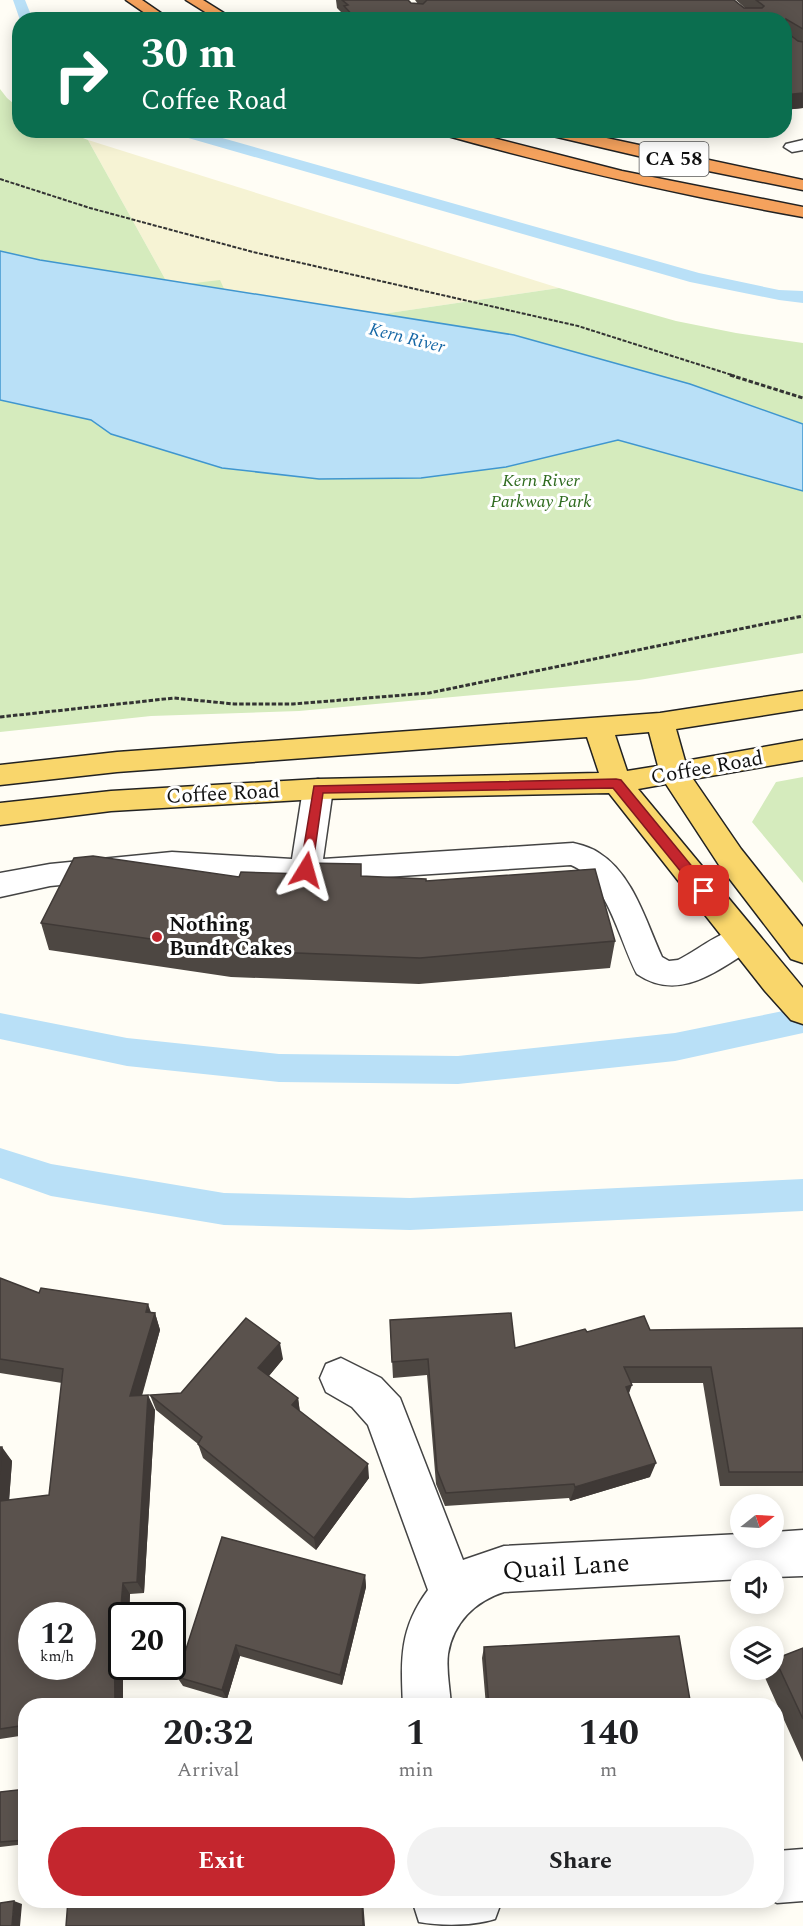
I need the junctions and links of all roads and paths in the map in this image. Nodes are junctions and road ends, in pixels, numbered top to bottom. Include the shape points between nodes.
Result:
1 (134, 0) edge
2 (193, 0) edge
3 (153, 12) edge
4 (215, 12) edge
5 (471, 138) edge
6 (583, 138) edge
7 (0, 179) edge
8 (643, 180) junction
9 (798, 184) edge
10 (803, 212) edge
11 (803, 227) edge
12 (803, 398) edge
13 (803, 616) edge
14 (803, 700) edge
15 (0, 717) edge
16 (660, 722) junction
17 (598, 728) junction
18 (466, 736) junction
19 (803, 750) edge
20 (0, 775) edge
21 (675, 775) junction
22 (616, 783) junction
23 (318, 789) junction
24 (0, 814) edge
25 (306, 870) junction
26 (0, 885) edge
27 (743, 939) junction
28 (803, 950) edge
29 (803, 1010) edge
30 (341, 1378) dead end
31 (803, 1553) edge
32 (453, 1595) junction
33 (427, 1698) edge
34 (803, 1875) edge
35 (784, 1876) edge

1 - 3 highway
2 - 4 highway
5 - 8 highway, CA 58
6 - 9 highway, CA 58
7 - 12 path via 253,252 568,323
8 - 10 highway, CA 58
8 - 11 highway via 726,208
13 - 15 path via 429,693 293,704 174,698
14 - 16 main road, Coffee Road
16 - 17 main road, Coffee Road
16 - 21 main road
17 - 18 main road, Coffee Road
17 - 22 main road
18 - 20 main road, Coffee Road via 117,762
18 - 23 main road via 443,752 353,763 324,775
19 - 21 main road, Coffee Road
21 - 22 main road, Coffee Road
21 - 28 main road via 730,857
22 - 23 main road, Coffee Road
22 - 27 main road
23 - 24 main road, Coffee Road via 111,801
23 - 25 street
25 - 26 street via 172,863 50,875
25 - 27 street via 573,854 589,859 609,878 654,969 668,974 683,972
27 - 29 main road
30 - 32 street via 367,1391 385,1413
31 - 32 street, Quail Lane via 504,1569 474,1578
32 - 33 street, Quail Lane via 433,1622 424,1656
34 - 35 street

